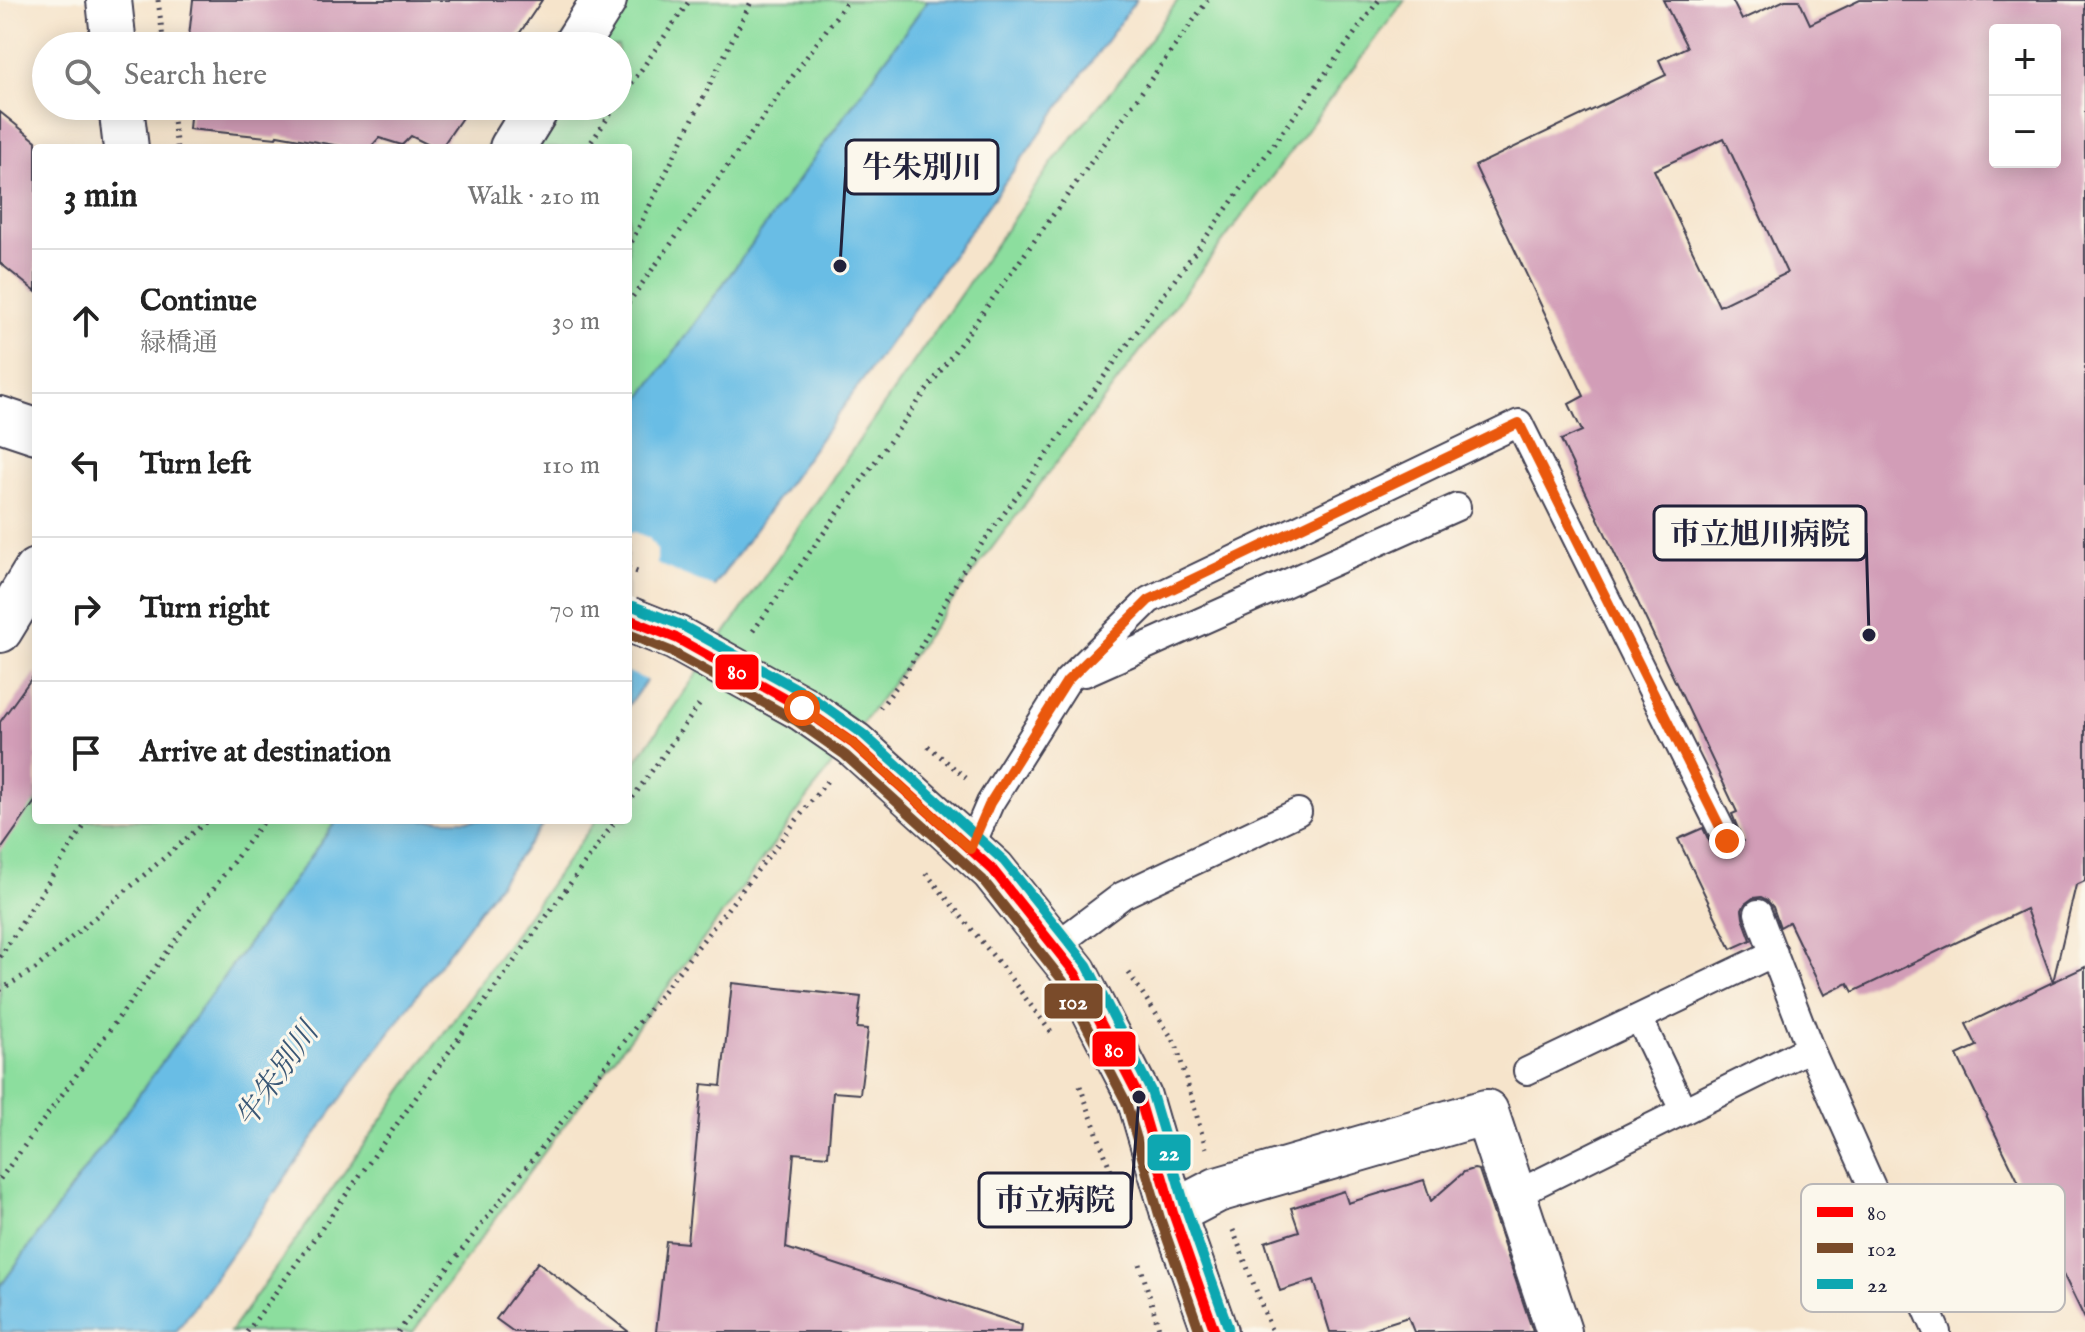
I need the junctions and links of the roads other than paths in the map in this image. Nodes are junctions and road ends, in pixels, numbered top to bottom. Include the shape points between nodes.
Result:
1 (109, 0) edge
2 (602, 1) edge
3 (112, 32) edge
4 (583, 32) edge
5 (123, 120) edge
6 (529, 120) edge
7 (126, 144) edge
8 (514, 144) edge
9 (0, 419) edge
10 (32, 430) edge
11 (1457, 507) dead end
12 (32, 578) edge
13 (632, 621) edge
14 (0, 630) edge
15 (1067, 681) junction
16 (1298, 812) dead end
17 (1727, 841) dead end
18 (970, 849) junction
19 (1758, 913) dead end
20 (1054, 947) junction
21 (1774, 953) junction
22 (1639, 1018) junction
23 (1810, 1048) junction
24 (1527, 1071) dead end
25 (1683, 1110) junction
26 (1871, 1184) edge
27 (1514, 1195) junction
28 (1173, 1213) junction
29 (1928, 1312) edge
30 (1215, 1332) edge
31 (1559, 1332) edge
32 (1937, 1332) edge

1 - 3 street
2 - 4 street
5 - 7 street
6 - 8 street
9 - 10 street
11 - 15 lane
12 - 14 street
13 - 18 street, bridge via 676,638 802,708 842,761
15 - 17 lane via 1149,600 1519,423
15 - 18 lane via 990,803
16 - 20 lane via 1123,895
18 - 20 street
19 - 21 lane
20 - 28 street via 1075,973 1139,1097
21 - 22 lane
21 - 23 lane
22 - 24 lane
22 - 25 lane
23 - 25 lane
23 - 26 lane
25 - 27 lane
27 - 28 street via 1486,1112 1217,1190
27 - 31 street
28 - 30 street
29 - 32 lane

